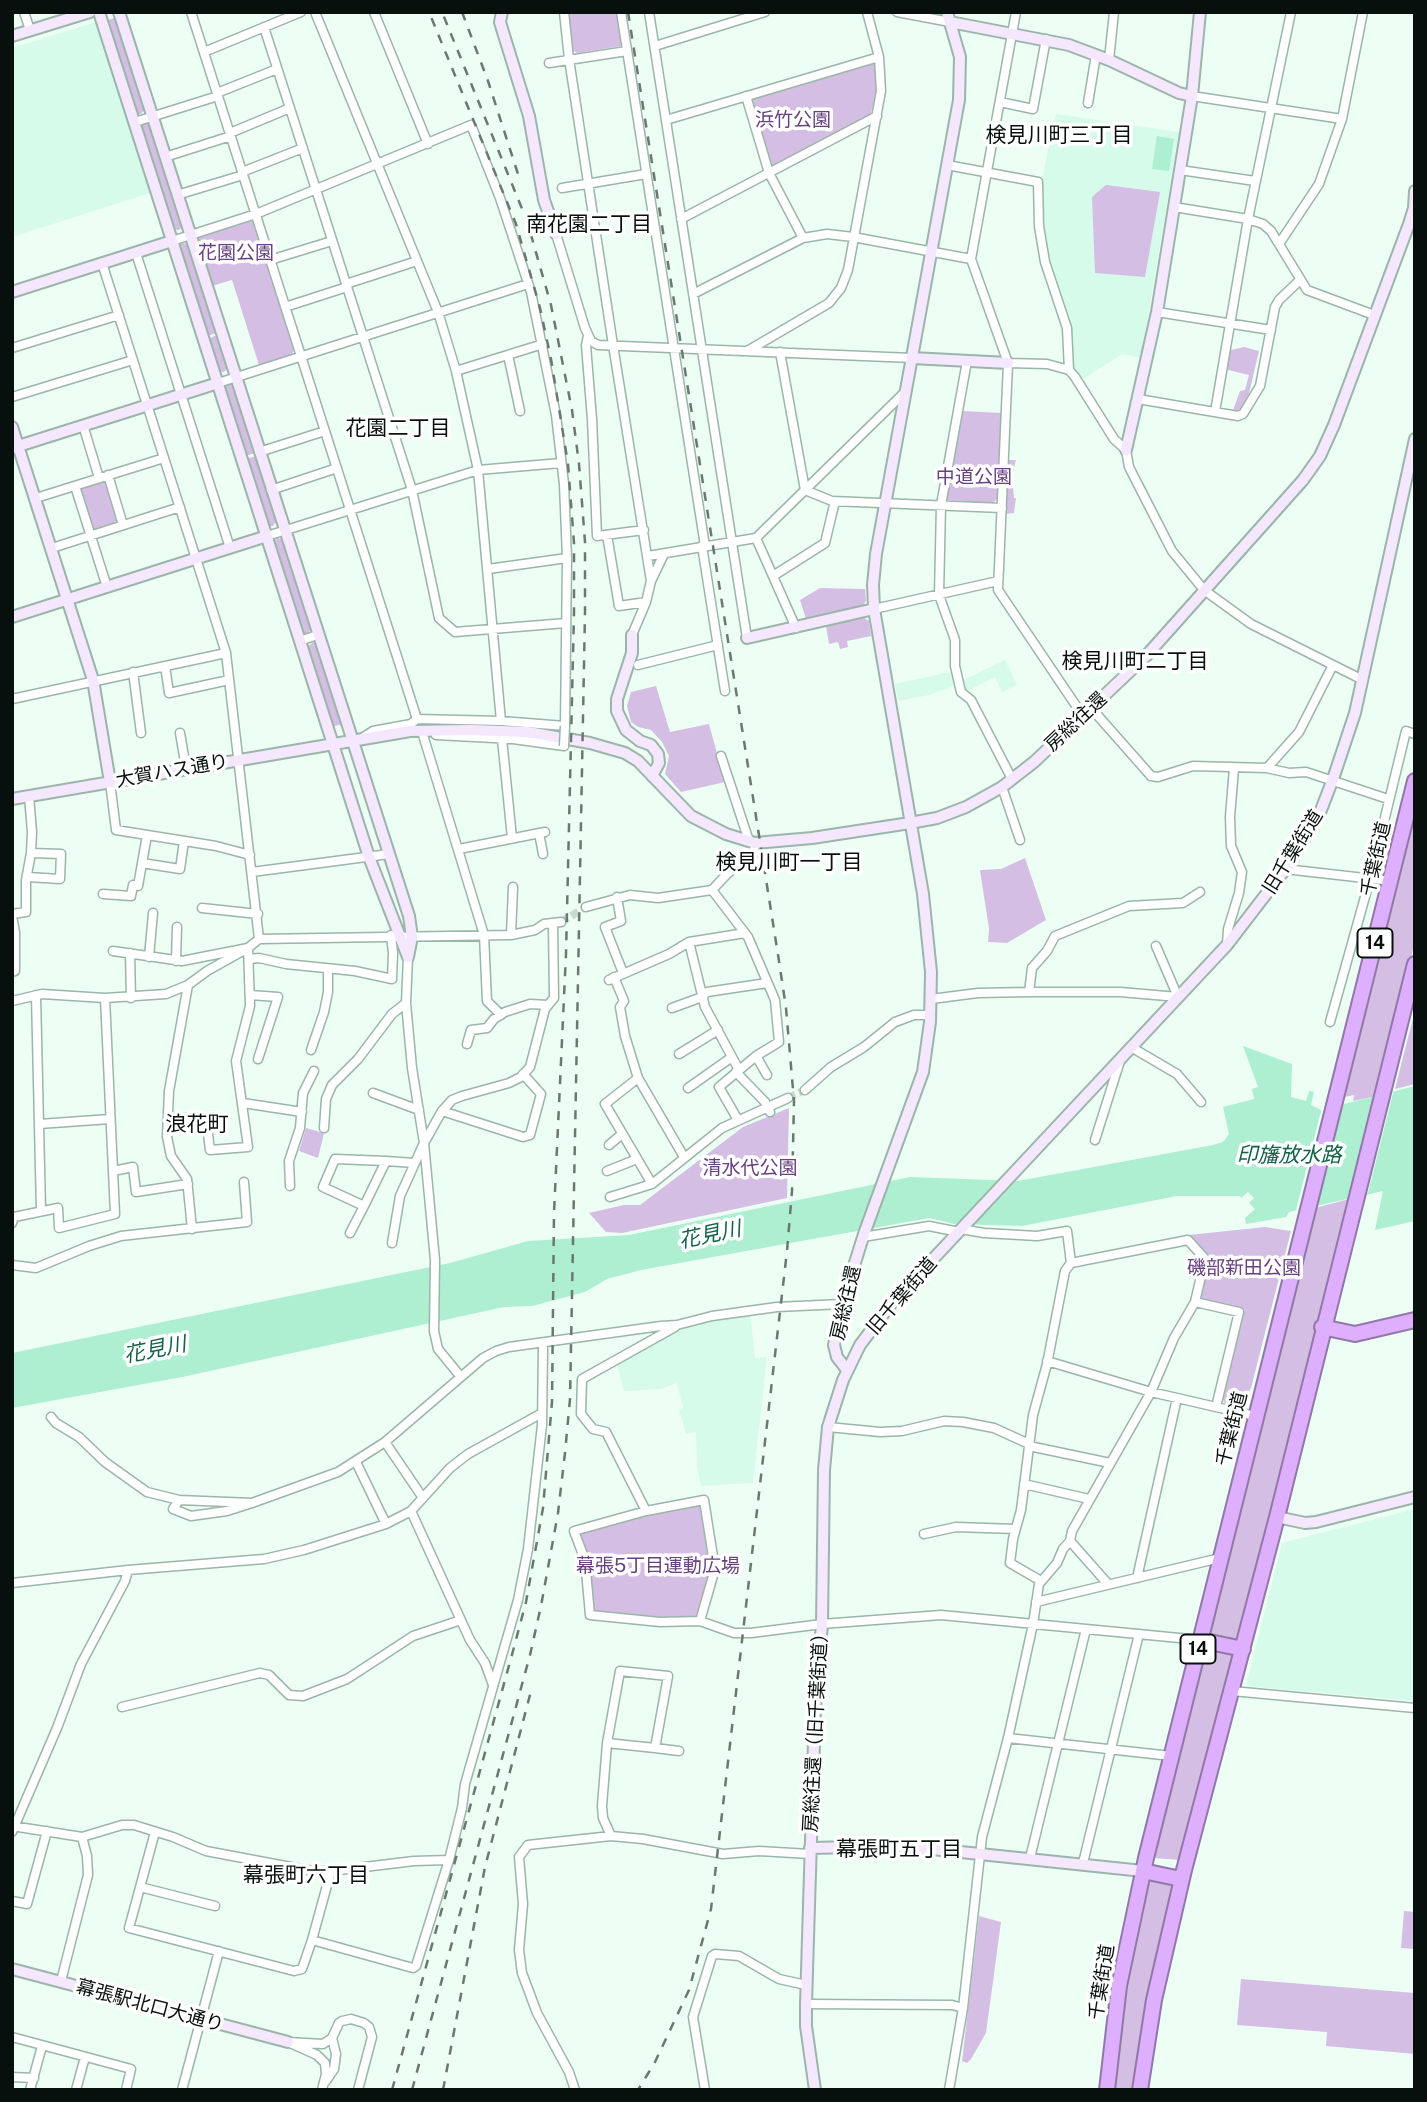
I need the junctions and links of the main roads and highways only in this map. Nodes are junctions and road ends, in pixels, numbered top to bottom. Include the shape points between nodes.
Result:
1 (1415, 782) edge
2 (1415, 964) edge
3 (1415, 1320) edge
4 (1322, 1327) junction
5 (1200, 1640) junction
6 (1243, 1649) junction
7 (1143, 1871) junction
8 (1181, 1879) junction
9 (1107, 2090) edge
10 (1140, 2090) edge

1 - 5 highway, 千葉街道 / 14
2 - 4 highway, 14
3 - 4 highway via 1355,1334
4 - 6 highway, 14
5 - 6 highway
5 - 7 highway, 千葉街道 / 14
6 - 8 highway, 14
7 - 8 highway
7 - 9 highway, 千葉街道 / 14 via 1119,1986
8 - 10 highway, 14

